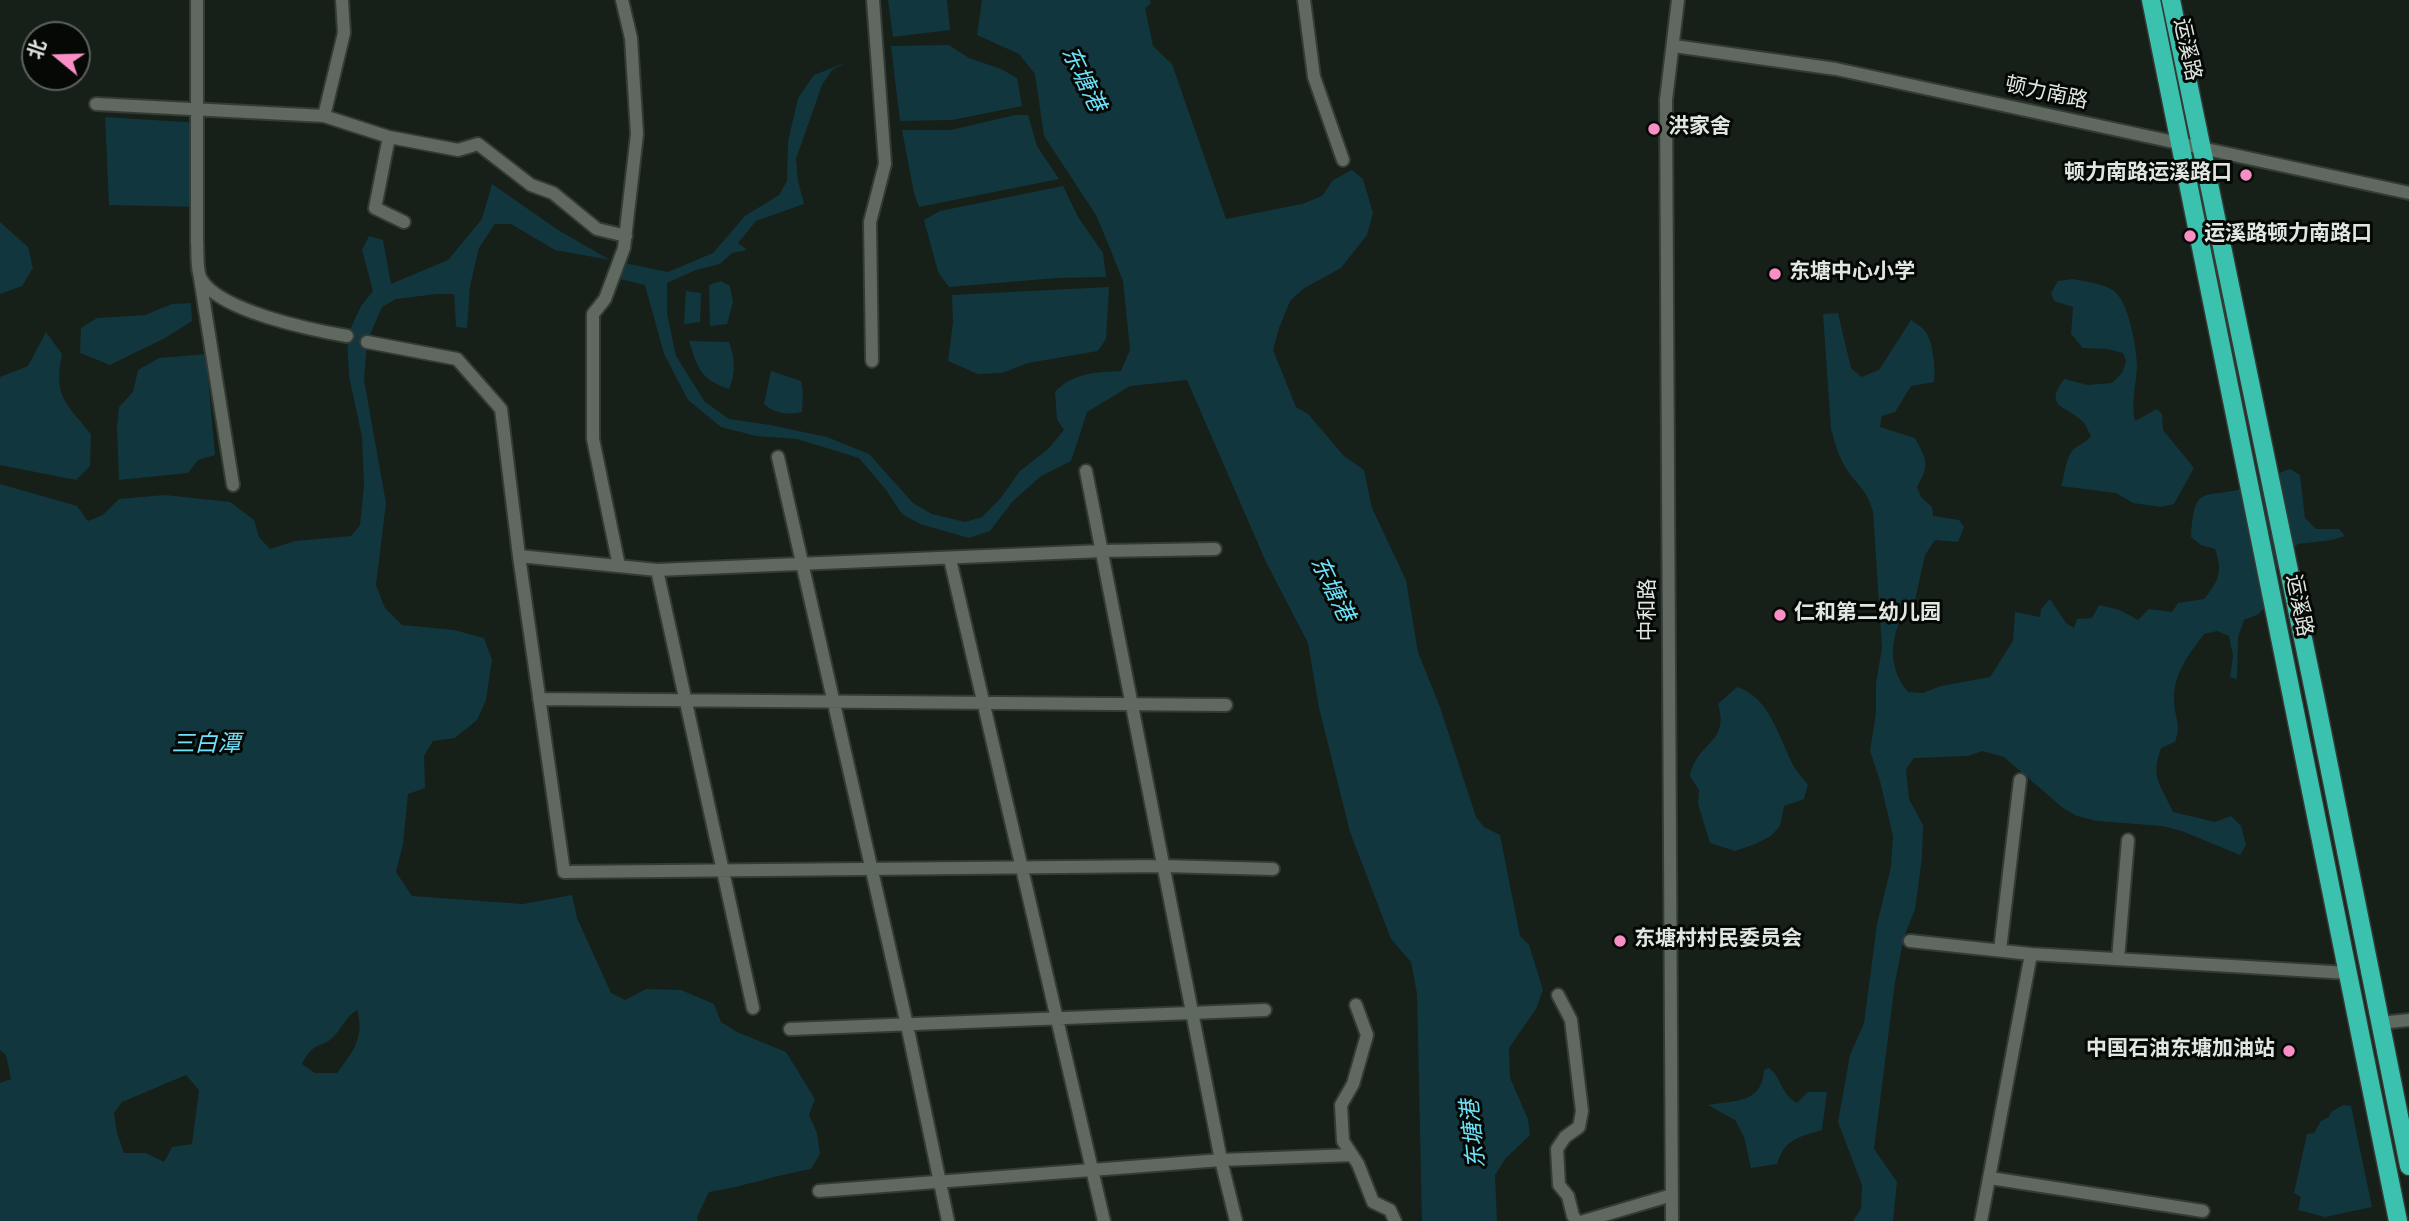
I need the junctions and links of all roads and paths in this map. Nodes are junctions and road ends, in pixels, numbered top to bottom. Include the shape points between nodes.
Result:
1 (197, 0) edge
2 (342, 0) edge
3 (622, 0) edge
4 (873, 0) edge
5 (1304, 0) edge
6 (1678, 0) edge
7 (2151, 0) edge
8 (2171, 0) edge
9 (1674, 46) junction
10 (96, 104) dead end
11 (196, 110) junction
12 (324, 116) junction
13 (389, 137) junction
14 (2180, 144) junction
15 (2202, 148) junction
16 (1343, 160) dead end
17 (2409, 193) edge
18 (404, 222) dead end
19 (626, 236) junction
20 (200, 278) junction
21 (347, 336) dead end
22 (367, 342) dead end
23 (873, 360) dead end
24 (778, 457) dead end
25 (1086, 471) dead end
26 (233, 485) dead end
27 (1215, 549) dead end
28 (1102, 551) junction
29 (519, 556) junction
30 (950, 559) junction
31 (802, 564) junction
32 (619, 566) junction
33 (657, 570) junction
34 (539, 699) junction
35 (686, 701) junction
36 (834, 702) junction
37 (984, 704) junction
38 (1132, 705) junction
39 (1226, 705) dead end
40 (2020, 780) dead end
41 (2128, 840) dead end
42 (1163, 866) junction
43 (1023, 868) junction
44 (872, 869) junction
45 (1273, 869) dead end
46 (723, 870) junction
47 (1910, 942) dead end
48 (2000, 950) junction
49 (2031, 954) junction
50 (2118, 959) junction
51 (2348, 973) junction
52 (1558, 995) dead end
53 (1356, 1005) dead end
54 (753, 1009) dead end
55 (1265, 1010) dead end
56 (1192, 1014) junction
57 (1058, 1019) junction
58 (2409, 1020) edge
59 (2381, 1023) junction
60 (907, 1025) junction
61 (790, 1030) dead end
62 (1352, 1155) junction
63 (1221, 1160) junction
64 (2409, 1166) edge
65 (1092, 1170) junction
66 (1990, 1178) junction
67 (939, 1182) junction
68 (819, 1191) dead end
69 (1672, 1195) junction
70 (2203, 1211) dead end
71 (948, 1221) edge
72 (1104, 1221) edge
73 (1236, 1221) edge
74 (1395, 1221) edge
75 (1577, 1221) edge
76 (1584, 1221) edge
77 (1672, 1221) edge
78 (1981, 1221) edge
79 (2398, 1221) edge

1 - 11 street
2 - 12 street via 345,33
3 - 19 street via 631,38 637,135
4 - 23 street via 885,164 870,222
5 - 16 street via 1314,77
6 - 9 street, 中和路
7 - 14 highway, 运溪路
8 - 15 highway, 运溪路
9 - 14 street, 顿力南路 via 1836,69
9 - 69 street, 中和路 via 1666,100
10 - 11 street
11 - 12 street
11 - 20 street
12 - 13 street
13 - 18 street via 375,208
13 - 19 street via 458,150 478,144 597,229
14 - 15 street, 顿力南路
14 - 51 highway, 运溪路
15 - 17 street, 顿力南路
15 - 59 highway, 运溪路
19 - 32 street via 605,299 593,314 593,439
20 - 21 street via 218,296 268,317
20 - 26 street
22 - 29 street via 457,359 502,409
24 - 31 street
25 - 28 street
27 - 28 street
28 - 30 street
28 - 38 street
29 - 32 street
29 - 34 street
30 - 31 street
30 - 37 street
31 - 33 street
31 - 36 street
32 - 33 street
33 - 35 street
34 - 35 street
34 - 46 street via 564,872
35 - 36 street
35 - 46 street
36 - 37 street
36 - 44 street
37 - 38 street
37 - 43 street
38 - 39 street
38 - 42 street
40 - 48 street
41 - 50 street
42 - 43 street
42 - 45 street
42 - 56 street
43 - 44 street
43 - 57 street
44 - 46 street
44 - 60 street
46 - 54 street
47 - 48 street
48 - 49 street
49 - 50 street
49 - 66 street
50 - 51 street
51 - 79 highway, 运溪路
52 - 75 street via 1571,1020 1582,1111 1579,1127 1557,1149 1559,1185
53 - 62 street via 1367,1035 1353,1084 1341,1105 1343,1141
55 - 56 street
56 - 57 street
56 - 63 street
57 - 60 street
57 - 65 street
58 - 59 street
59 - 64 highway, 运溪路
60 - 61 street
60 - 67 street
62 - 63 street
62 - 74 street via 1373,1202 1390,1210
63 - 65 street
63 - 73 street
65 - 67 street
65 - 72 street
66 - 70 street
66 - 78 street
67 - 68 street
67 - 71 street
69 - 76 street
69 - 77 street, 中和路

